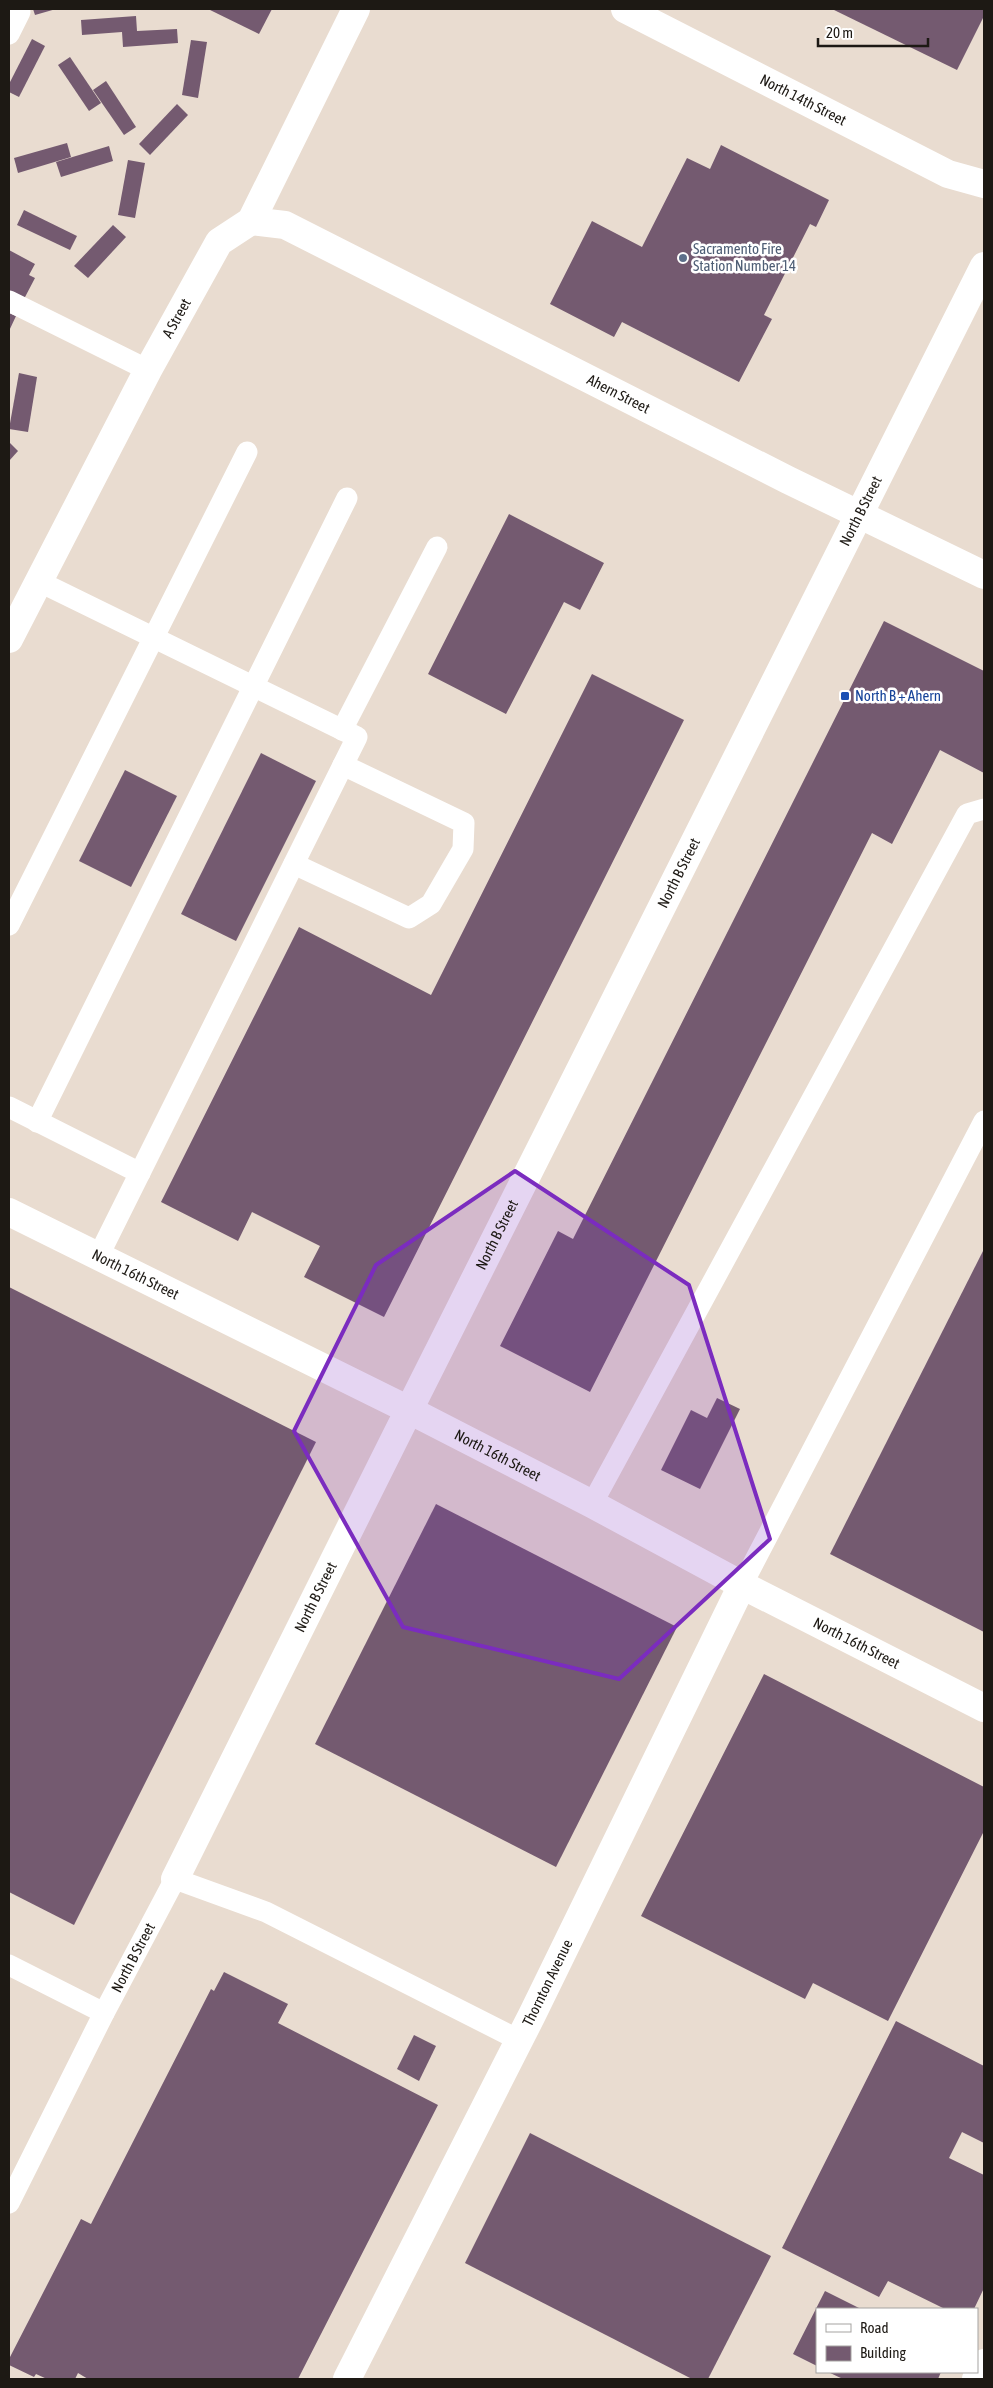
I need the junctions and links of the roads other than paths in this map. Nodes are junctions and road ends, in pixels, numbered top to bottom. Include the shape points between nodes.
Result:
1 (356, 9) edge
2 (625, 9) edge
3 (20, 12) dead end
4 (9, 34) edge
5 (984, 184) edge
6 (251, 221) junction
7 (984, 266) edge
8 (9, 300) edge
9 (148, 370) junction
10 (247, 452) dead end
11 (347, 498) dead end
12 (861, 514) junction
13 (436, 547) dead end
14 (984, 575) edge
15 (38, 581) junction
16 (153, 636) junction
17 (9, 639) edge
18 (254, 686) junction
19 (342, 730) junction
20 (343, 765) junction
21 (984, 809) edge
22 (294, 864) junction
23 (9, 924) edge
24 (9, 1108) edge
25 (984, 1121) edge
26 (37, 1122) junction
27 (140, 1173) junction
28 (9, 1212) edge
29 (98, 1258) junction
30 (409, 1410) junction
31 (592, 1504) junction
32 (742, 1586) junction
33 (984, 1708) edge
34 (174, 1879) junction
35 (9, 1965) edge
36 (104, 2013) junction
37 (519, 2040) junction
38 (9, 2203) edge
39 (984, 2363) edge
40 (347, 2379) edge
41 (976, 2379) edge

1 - 6 street
2 - 5 street, North 14th Street via 948,174
3 - 4 lane
6 - 9 street, A Street via 219,242
6 - 12 street, Ahern Street via 286,225 734,453
7 - 12 street, North B Street
8 - 9 lane
9 - 15 street, A Street
10 - 16 lane
11 - 18 lane
12 - 14 street, Ahern Street
12 - 30 street, North B Street
13 - 19 lane
15 - 16 lane
15 - 17 street, A Street
16 - 18 lane
16 - 23 lane
18 - 19 lane
18 - 26 lane
19 - 20 lane via 357,737
20 - 22 lane
20 - 22 lane via 464,823 463,849 432,904 408,918
21 - 31 lane via 967,814
22 - 27 lane
24 - 26 lane
25 - 32 lane
26 - 27 lane
27 - 29 lane
28 - 29 street, North 16th Street
29 - 30 street, North 16th Street
30 - 31 street, North 16th Street
30 - 34 street, North B Street
31 - 32 street, North 16th Street
32 - 33 street, North 16th Street
32 - 37 street, Thornton Avenue
34 - 36 lane, North B Street
34 - 37 lane via 266,1912
35 - 36 lane
36 - 38 lane, North B Street
37 - 40 street, Thornton Avenue
39 - 41 street

